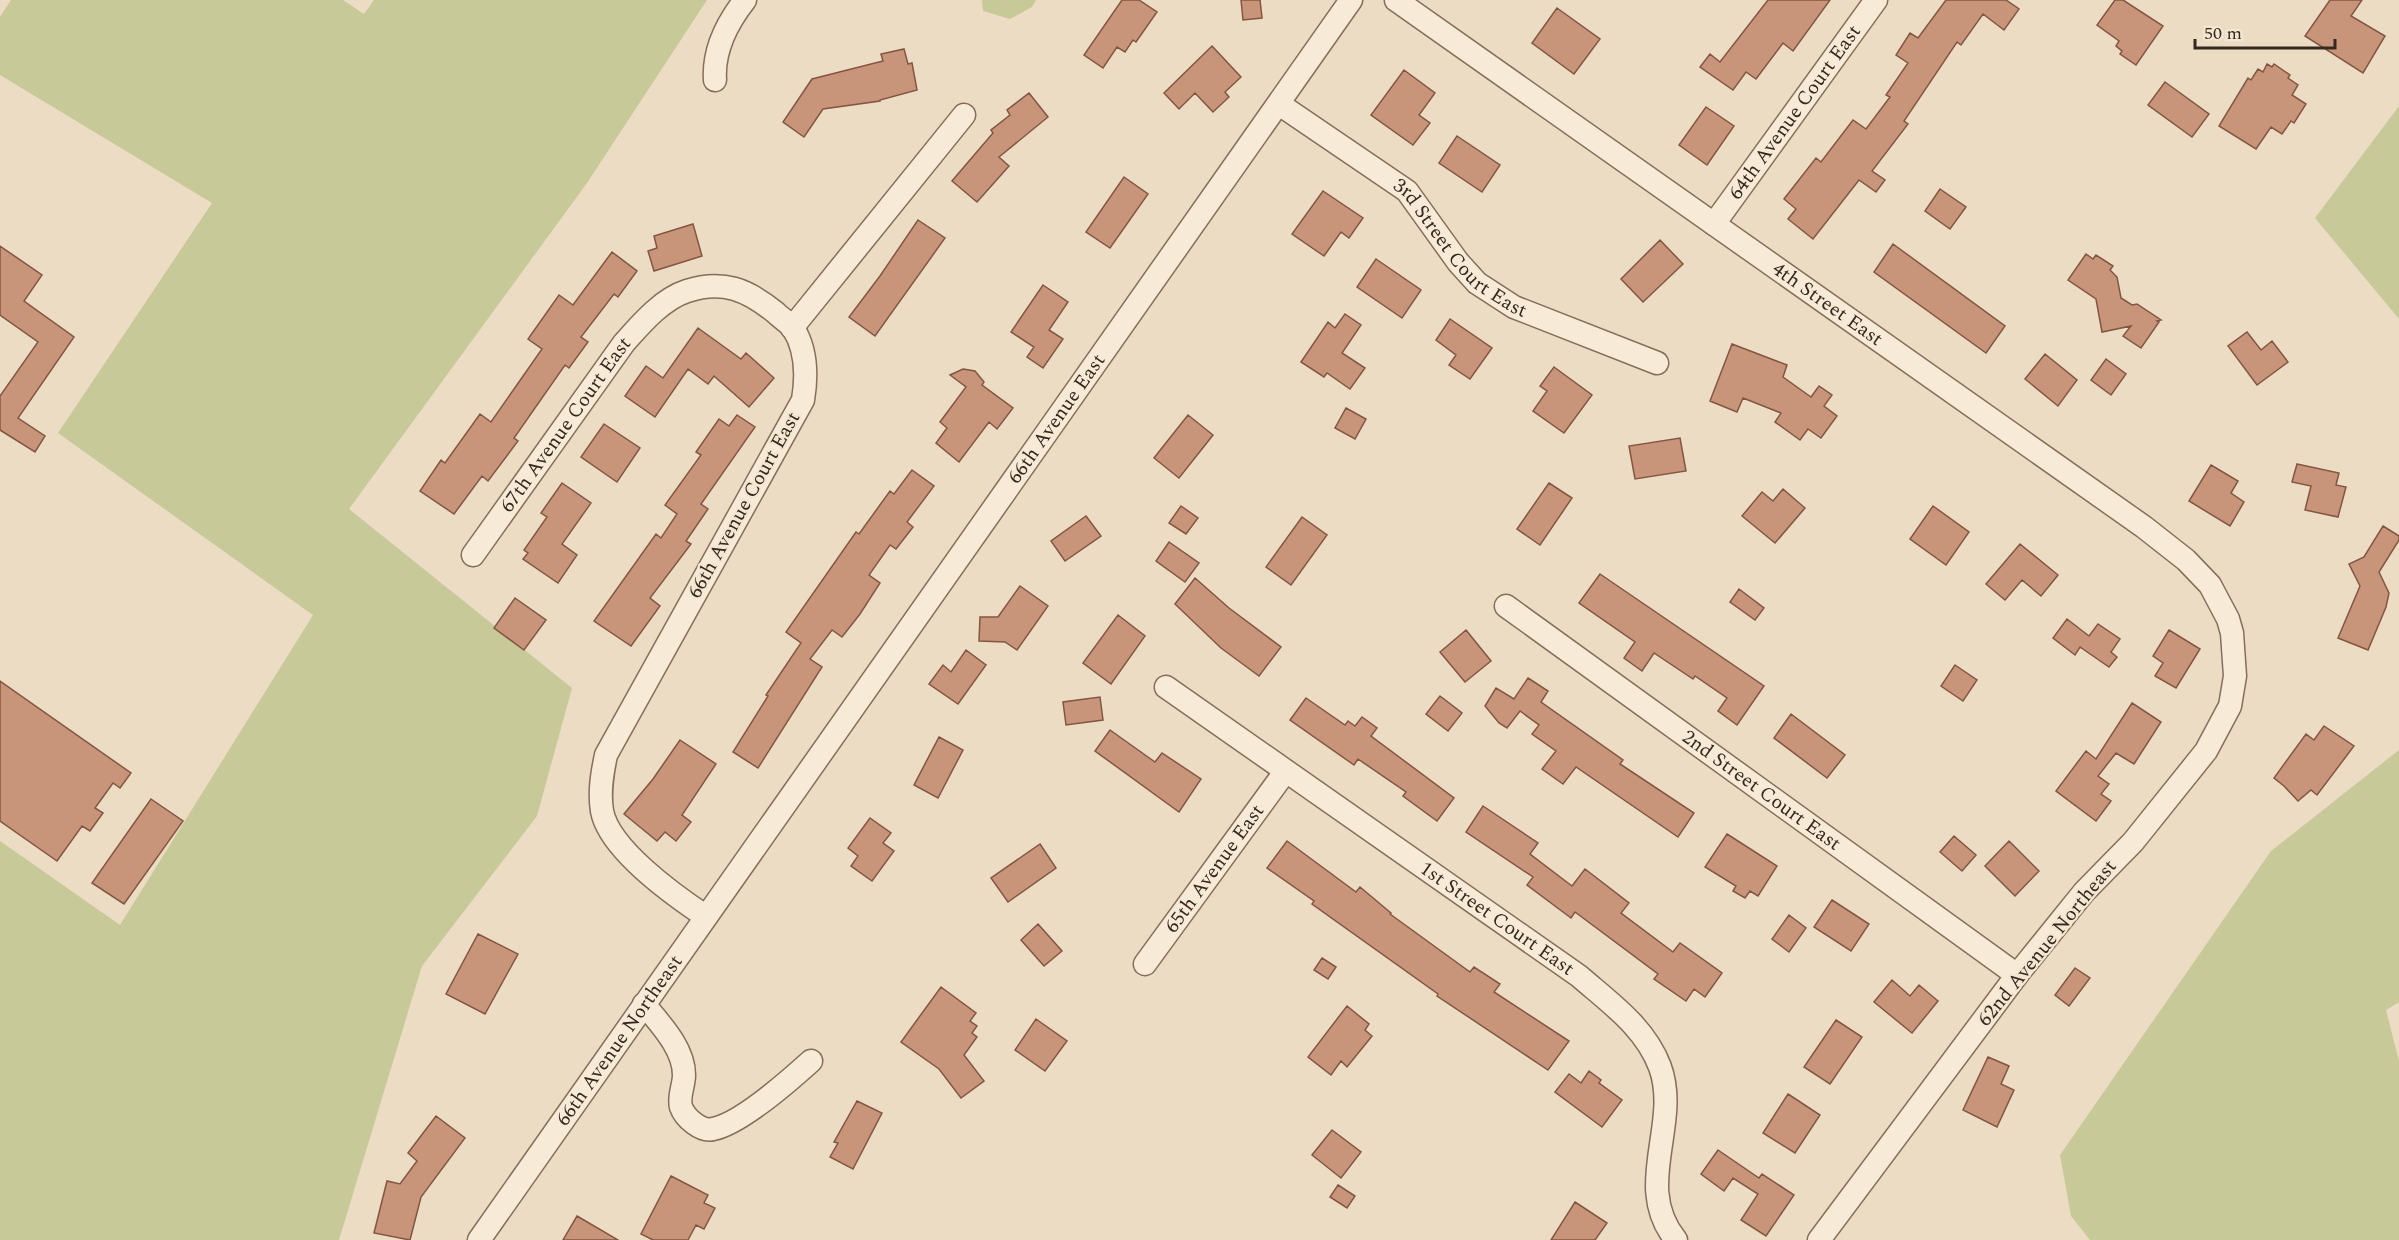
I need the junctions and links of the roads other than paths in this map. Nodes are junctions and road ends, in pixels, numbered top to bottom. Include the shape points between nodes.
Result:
1 (745, 0) edge
2 (1351, 0) edge
3 (1396, 0) edge
4 (1876, 0) edge
5 (715, 80) dead end
6 (1279, 104) junction
7 (964, 115) dead end
8 (1714, 225) junction
9 (792, 328) junction
10 (1657, 363) dead end
11 (473, 555) dead end
12 (1506, 606) dead end
13 (2232, 633) joint
14 (1166, 687) dead end
15 (1285, 772) junction
16 (760, 838) joint
17 (705, 916) junction
18 (1145, 964) dead end
19 (2017, 975) junction
20 (644, 1004) junction
21 (812, 1061) dead end
22 (479, 1240) edge
23 (1676, 1240) edge
24 (1819, 1240) edge

1 - 5 street via 721,38
2 - 6 street, 66th Avenue East
3 - 8 street, 4th Street East
4 - 8 street, 64th Avenue Court East
6 - 10 street, 3rd Street Court East via 1407,191 1458,262 1494,296
6 - 16 street, 66th Avenue East
7 - 9 street
8 - 13 street, 4th Street East via 2186,560 2210,585
9 - 11 street, 67th Avenue Court East via 740,289 705,286 669,300 624,343
9 - 17 street, 66th Avenue Court East via 805,359 803,400 606,755 601,777 602,813 608,827 644,870
12 - 19 street, 2nd Street Court East
13 - 19 street, 62nd Avenue Northeast via 2235,676 2230,706 2206,751
14 - 15 street, 1st Street Court East
15 - 18 street, 65th Avenue East
15 - 23 street, 1st Street Court East via 1579,976 1642,1033 1660,1068 1666,1105 1656,1186 1666,1228
16 - 17 street, 66th Avenue Northeast
17 - 20 street, 66th Avenue Northeast
19 - 24 street, 62nd Avenue Northeast
20 - 21 street via 673,1042 684,1066 682,1109 693,1123 705,1129 714,1129 746,1113
20 - 22 street, 66th Avenue Northeast

